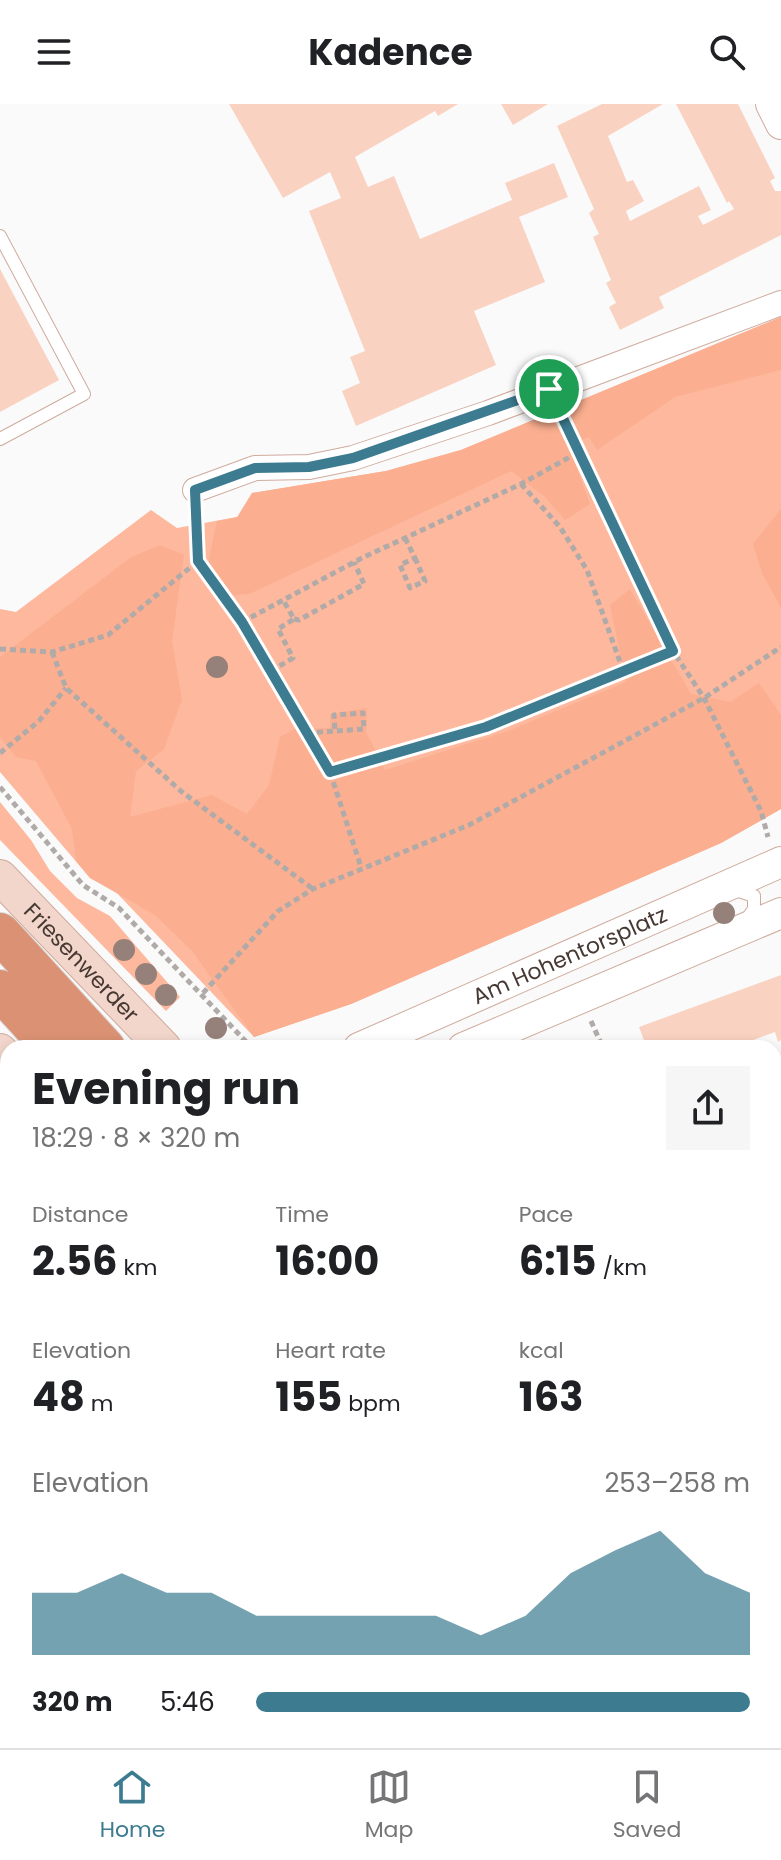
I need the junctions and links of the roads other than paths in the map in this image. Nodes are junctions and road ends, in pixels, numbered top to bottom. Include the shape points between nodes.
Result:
1 (771, 104) edge
2 (781, 124) edge
3 (0, 236) edge
4 (781, 303) edge
5 (0, 439) edge
6 (195, 490) road end
7 (778, 864) edge
8 (0, 877) edge
9 (715, 891) junction
10 (781, 913) edge
11 (0, 933) edge
12 (732, 934) junction
13 (570, 956) junction
14 (0, 990) edge
15 (547, 1010) junction
16 (46, 1040) edge
17 (98, 1040) edge
18 (156, 1040) edge
19 (377, 1040) edge
20 (481, 1040) edge

1 - 2 street
3 - 5 lane via 84,394
4 - 6 street via 353,458 309,467 255,468
7 - 9 street, Am Hohentorsplatz
8 - 18 main road, Friesenwerder
9 - 12 lane via 732,888 754,896 754,909
9 - 13 street, Am Hohentorsplatz
10 - 12 street, Am Hohentorsplatz
11 - 17 highway
12 - 15 street, Am Hohentorsplatz
13 - 15 street via 545,987
13 - 19 street, Am Hohentorsplatz
14 - 16 highway
15 - 20 street, Am Hohentorsplatz

